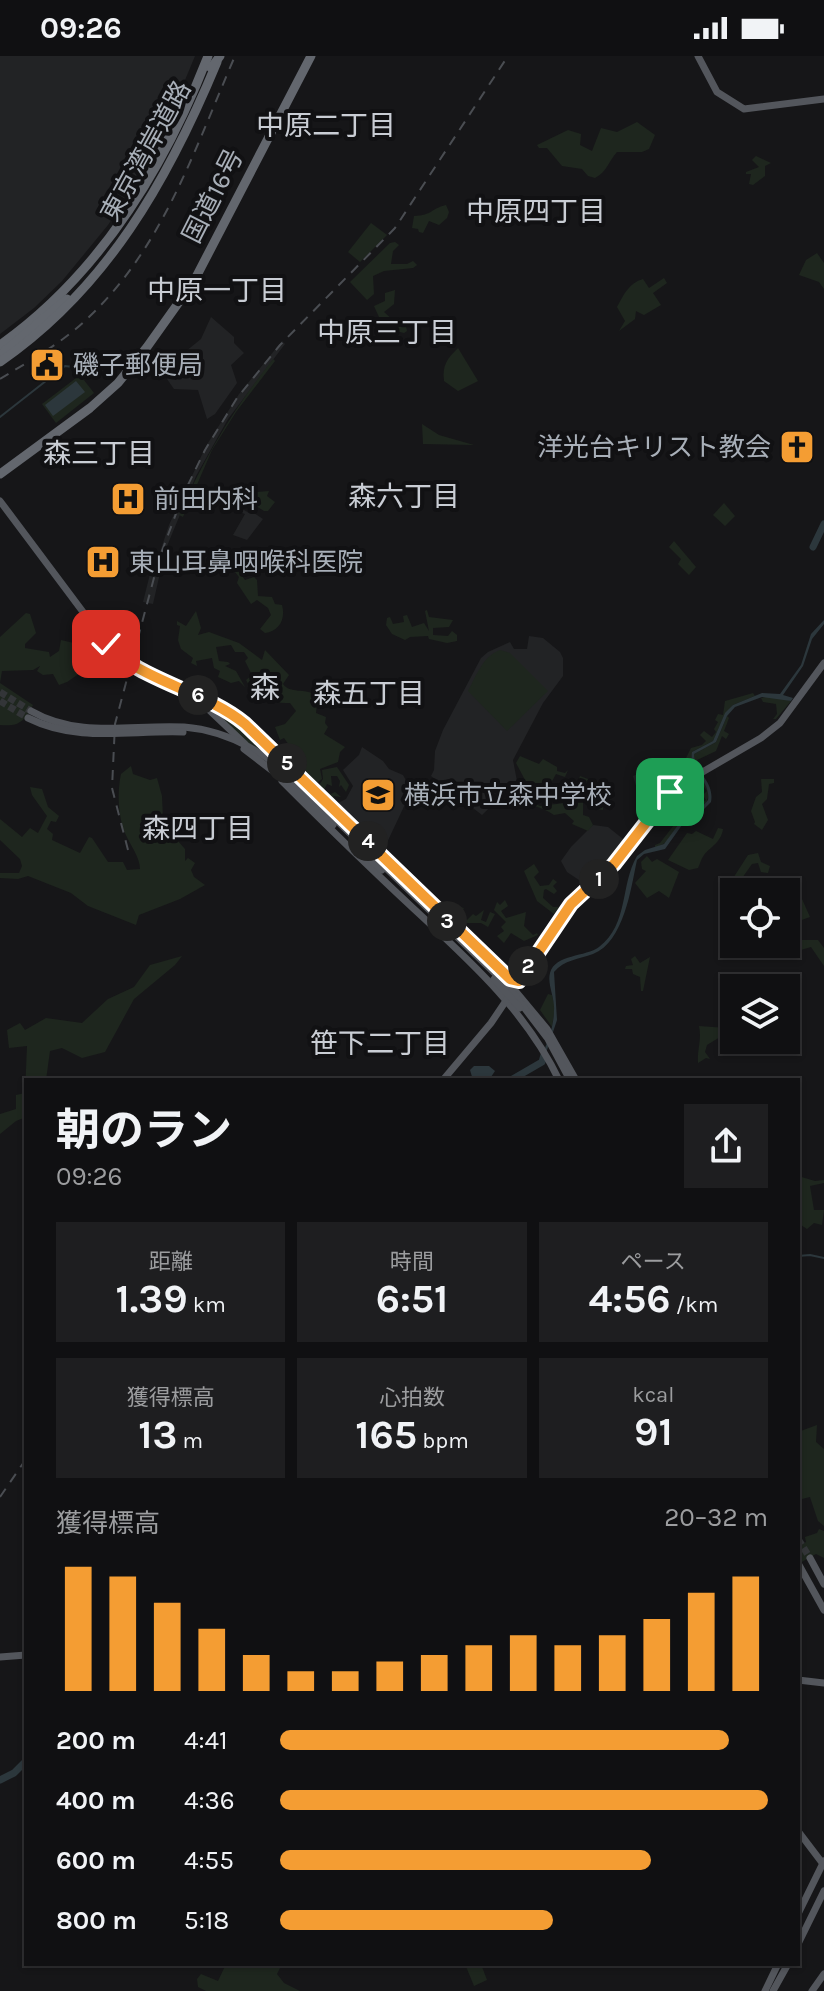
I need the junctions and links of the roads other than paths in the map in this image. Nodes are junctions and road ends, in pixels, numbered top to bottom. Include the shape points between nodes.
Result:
1 (205, 56) edge
2 (219, 56) edge
3 (309, 56) edge
4 (698, 56) edge
5 (824, 99) edge
6 (2, 340) edge
7 (0, 355) edge
8 (0, 362) edge
9 (0, 472) edge
10 (0, 501) edge
11 (0, 509) edge
12 (824, 663) edge
13 (234, 716) junction
14 (223, 723) junction
15 (216, 733) junction
16 (243, 748) junction
17 (335, 809) junction
18 (333, 831) junction
19 (384, 868) junction
20 (516, 985) junction
21 (506, 999) junction
22 (530, 1031) junction
23 (445, 1078) edge
24 (566, 1078) edge
25 (567, 1078) edge
26 (567, 1078) edge
27 (810, 1558) tunnel mouth
28 (800, 1567) edge
29 (800, 1567) edge
30 (824, 1581) edge
31 (824, 1603) edge
32 (824, 1610) edge
33 (24, 1653) edge
34 (0, 1655) edge
35 (800, 1682) edge
36 (824, 1685) edge
37 (800, 1834) edge
38 (821, 1865) edge
39 (824, 1883) edge
40 (823, 1895) edge
41 (800, 1910) edge
42 (800, 1919) edge
43 (800, 1931) edge
44 (800, 1940) edge
45 (780, 1966) edge
46 (780, 1966) edge
47 (824, 1974) edge
48 (767, 1991) edge
49 (812, 1991) edge

1 - 6 highway, 東京湾岸道路 via 132,198 110,229 77,270
1 - 6 highway via 166,149 115,231 59,297
2 - 7 highway, bridge via 172,153 121,236 64,302
2 - 8 highway, 東京湾岸道路 via 173,158 129,231 56,319
3 - 9 highway, 国道16号 via 167,315 115,381
4 - 5 main road via 717,92 744,109
10 - 13 main road via 110,648
11 - 14 main road via 107,651 207,708
12 - 20 main road via 780,723 662,800 614,864 571,904
13 - 17 main road
13 - 19 main road, bridge
14 - 18 main road
14 - 19 main road, bridge
15 - 16 main road, bridge via 172,727 91,729 30,715 83,734 188,733
15 - 17 main road, bridge via 250,743 280,761
15 - 19 main road, bridge via 277,764
16 - 18 main road, bridge via 287,782
16 - 19 main road, bridge via 267,760
17 - 20 main road
18 - 21 main road
19 - 25 main road, bridge via 518,997
20 - 21 main road
20 - 22 main road via 514,999
20 - 26 main road, bridge via 559,1046
21 - 22 main road
21 - 23 main road
22 - 24 main road
27 - 30 main road
28 - 31 main road
29 - 32 main road
33 - 34 main road
35 - 36 main road
37 - 38 main road
38 - 41 main road
38 - 42 main road
39 - 43 main road
40 - 44 main road
45 - 48 main road
46 - 48 main road
47 - 49 main road

